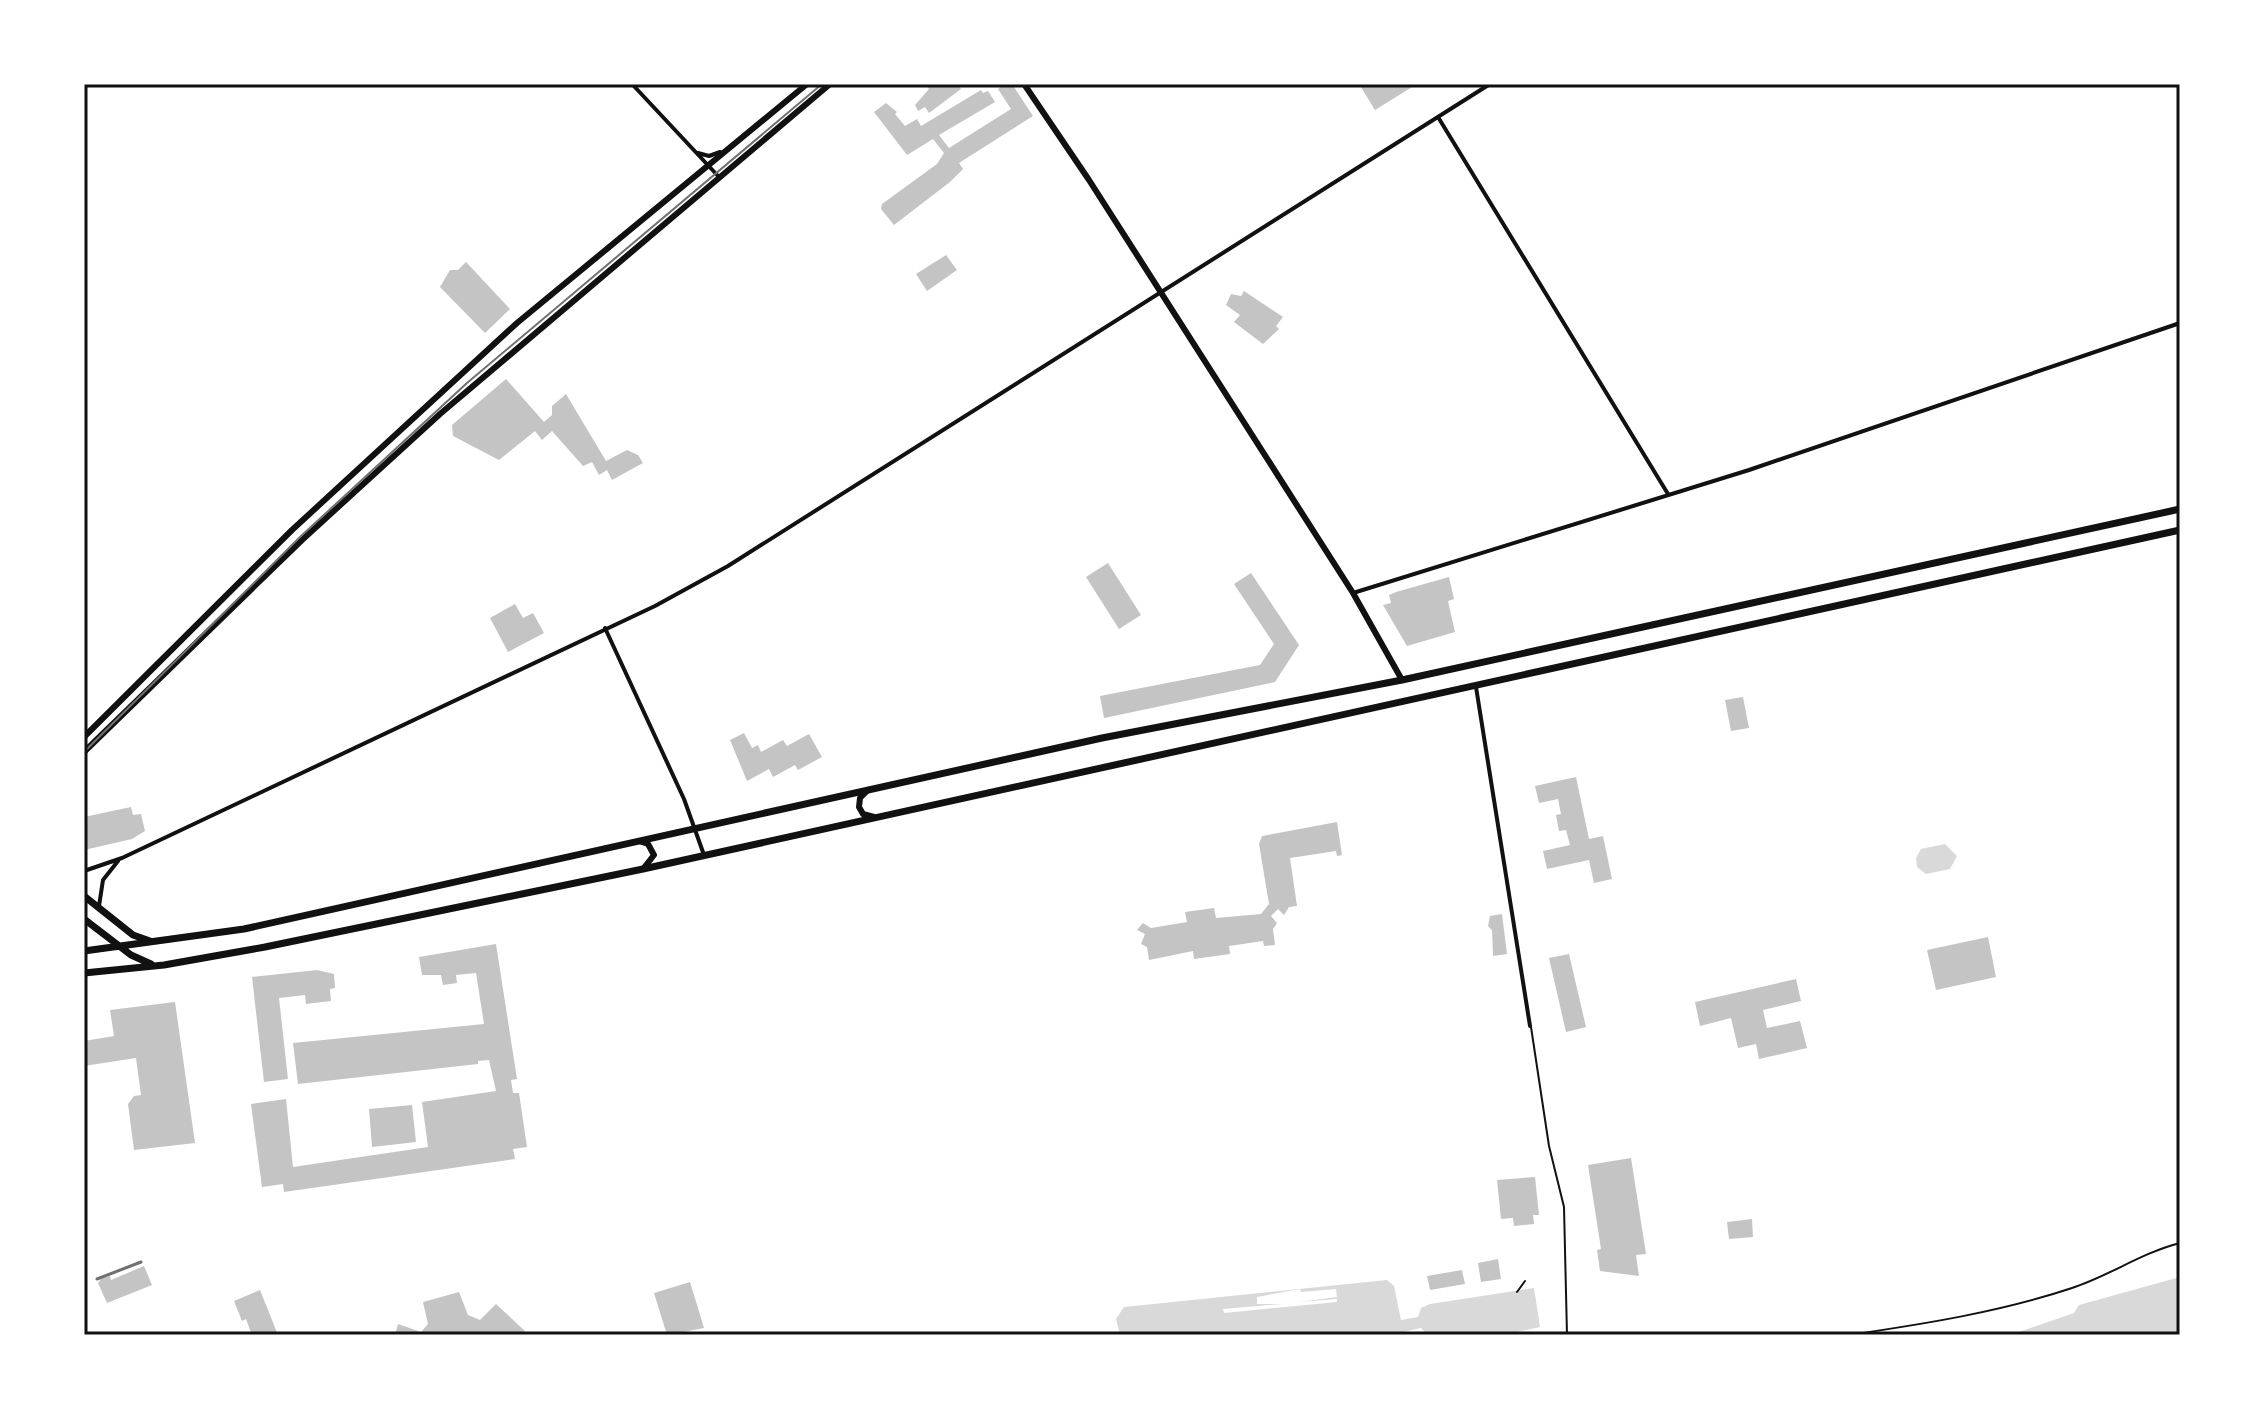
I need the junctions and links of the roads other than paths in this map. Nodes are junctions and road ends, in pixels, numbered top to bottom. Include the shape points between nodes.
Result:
1 (632, 84) edge
2 (807, 84) edge
3 (830, 84) edge
4 (1024, 84) edge
5 (1490, 84) edge
6 (1438, 117) junction
7 (723, 151) junction
8 (696, 152) junction
9 (708, 165) junction
10 (719, 177) junction
11 (1161, 292) junction
12 (2180, 323) edge
13 (1669, 495) junction
14 (2180, 509) edge
15 (2180, 530) edge
16 (1353, 593) junction
17 (605, 628) junction
18 (1402, 680) junction
19 (1476, 687) junction
20 (84, 737) edge
21 (84, 752) edge
22 (868, 790) junction
23 (874, 817) junction
24 (694, 827) junction
25 (635, 840) junction
26 (704, 855) junction
27 (120, 859) junction
28 (643, 869) junction
29 (84, 871) edge
30 (84, 896) edge
31 (100, 909) junction
32 (84, 919) edge
33 (160, 943) junction
34 (120, 948) junction
35 (84, 951) edge
36 (164, 965) junction
37 (84, 973) edge
38 (1530, 1026) joint
39 (2180, 1243) edge
40 (1567, 1335) edge
41 (1849, 1335) edge

1 - 8 street
2 - 7 main road
3 - 10 main road
4 - 11 main road
5 - 6 street
6 - 11 street
6 - 13 street
7 - 8 street via 709,156
7 - 9 main road
8 - 9 street
9 - 10 street
9 - 20 main road via 517,323 292,530
10 - 21 main road via 440,414
11 - 16 main road
11 - 17 street via 728,566
12 - 13 street
13 - 16 street
14 - 18 main road
15 - 19 main road
16 - 18 main road
17 - 24 street
17 - 27 street
18 - 22 main road via 1172,723
19 - 23 main road
19 - 38 street
22 - 23 main road via 859,807
22 - 24 main road
23 - 26 main road
24 - 25 main road
24 - 26 street
25 - 28 main road via 653,849 652,860
25 - 33 main road via 244,929
26 - 28 main road
27 - 29 street
27 - 31 street via 103,880
28 - 36 main road
30 - 31 main road
31 - 33 main road via 133,935
32 - 34 main road
33 - 34 main road
34 - 35 main road
34 - 36 main road via 140,961
36 - 37 main road
38 - 40 lane via 1564,1207
39 - 41 lane via 2074,1288 1972,1315

